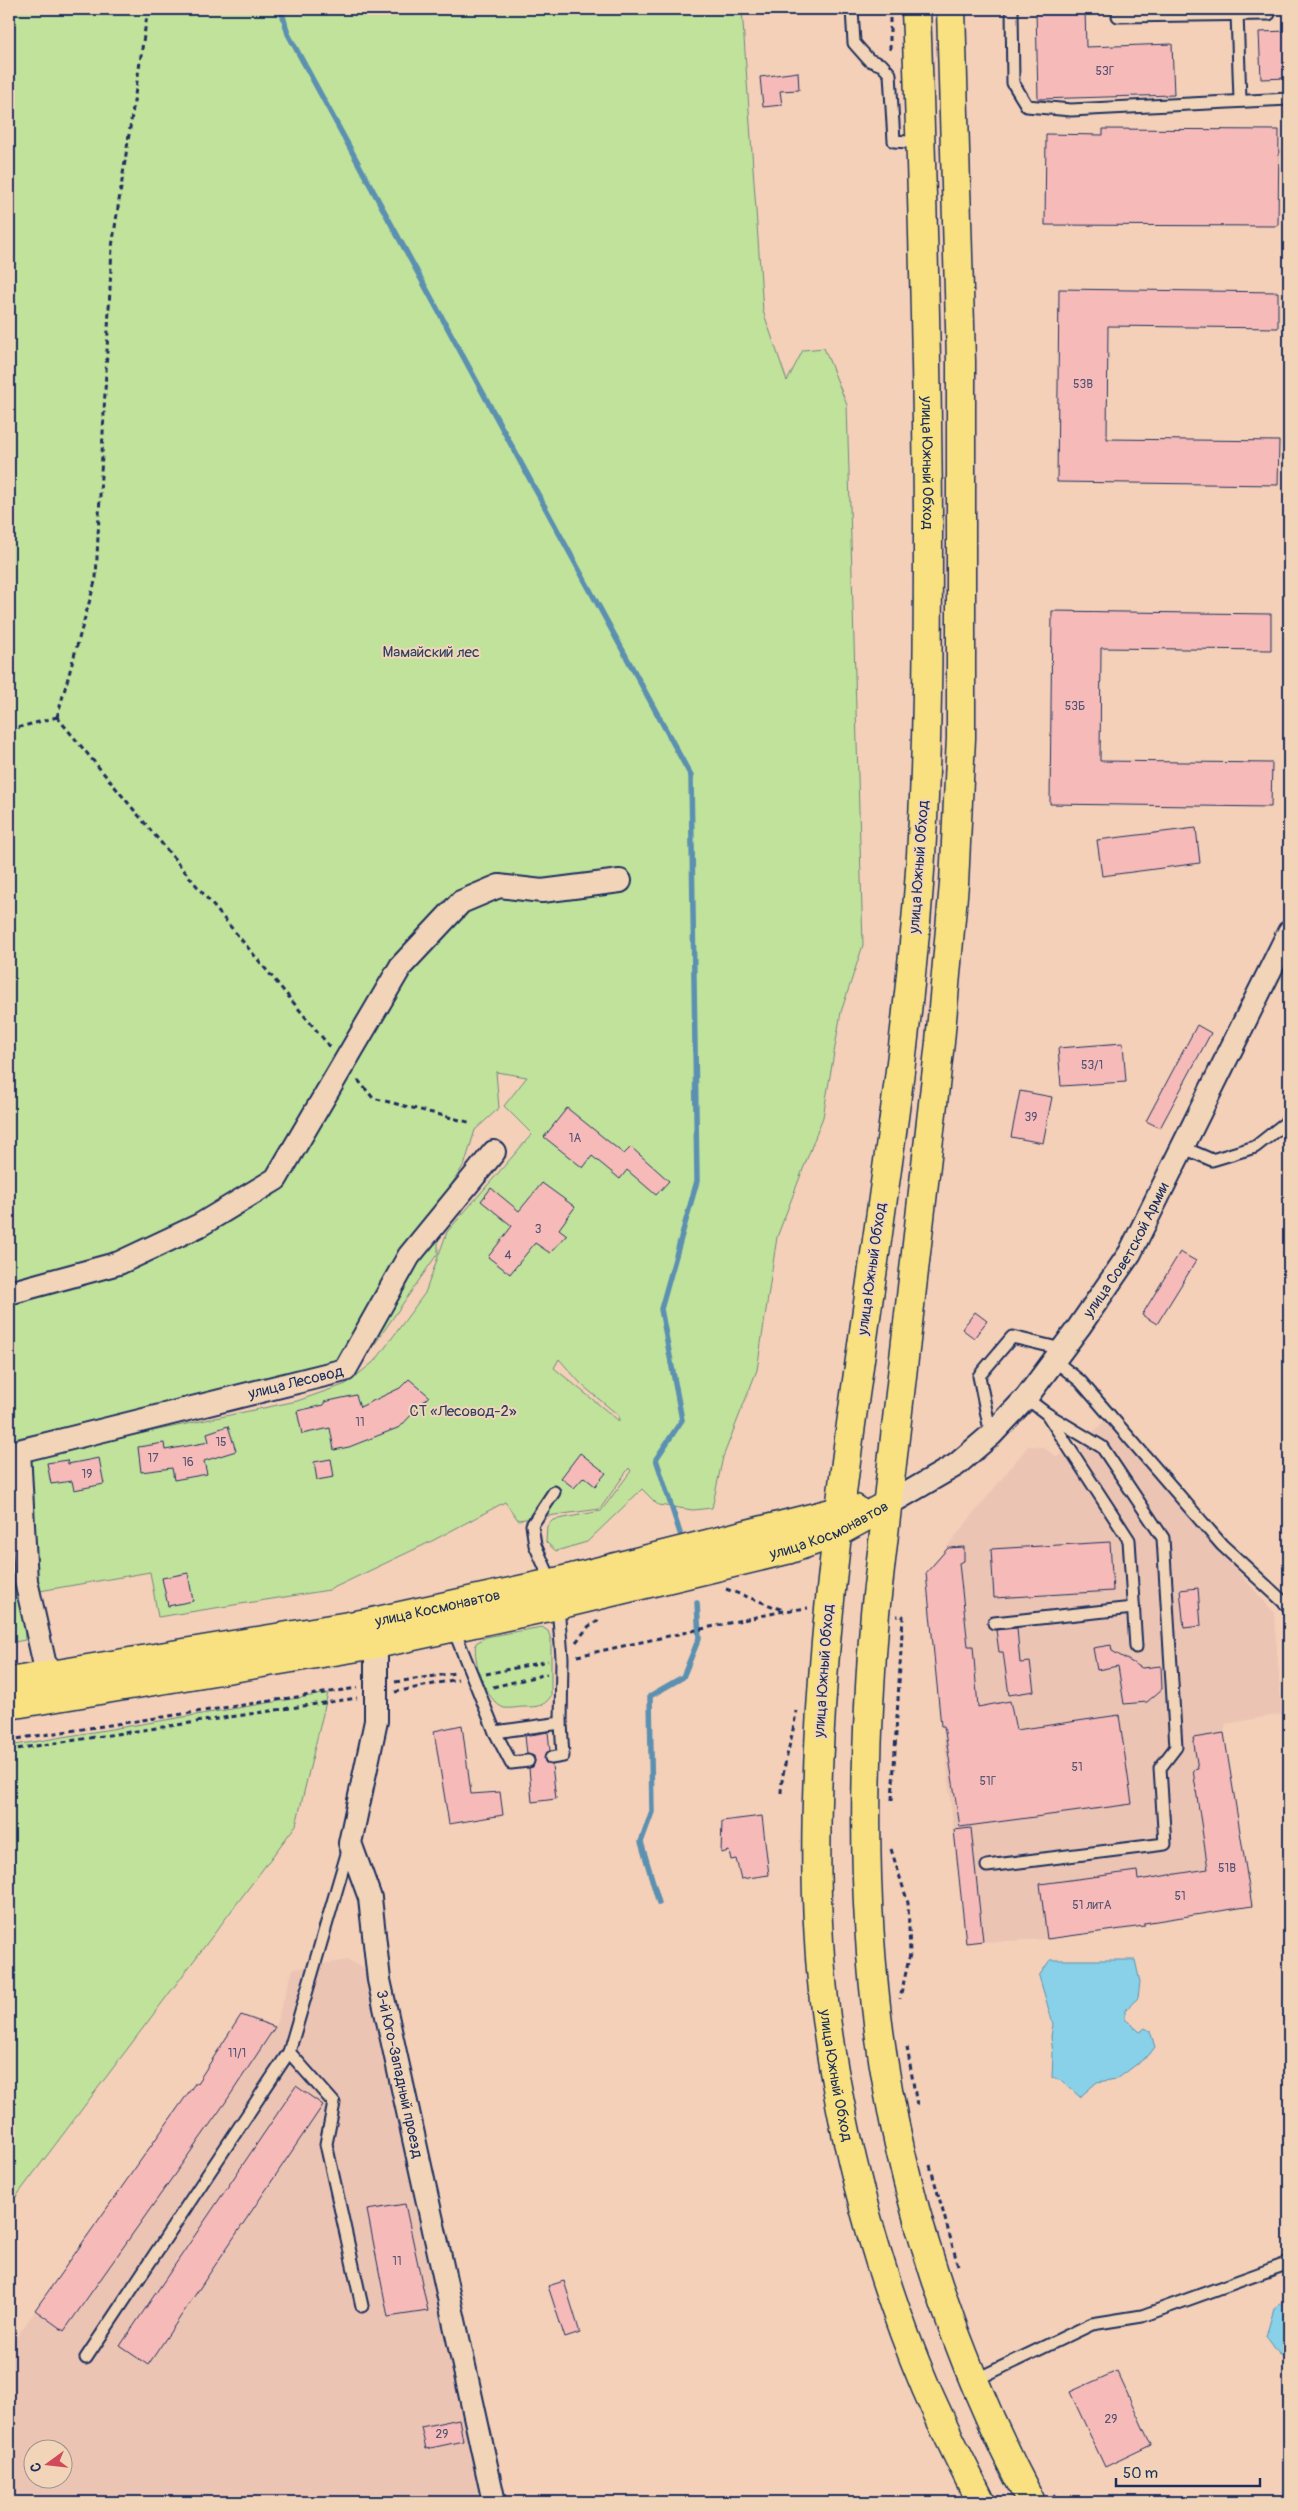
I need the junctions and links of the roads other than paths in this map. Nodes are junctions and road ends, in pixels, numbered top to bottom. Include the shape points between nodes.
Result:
1 (852, 9) edge
2 (916, 9) edge
3 (951, 9) edge
4 (1012, 9) edge
5 (1119, 9) edge
6 (1270, 9) edge
7 (1237, 13) junction
8 (1289, 99) edge
9 (1240, 100) junction
10 (921, 143) junction
11 (620, 881) dead end
12 (1289, 932) edge
13 (1289, 1120) edge
14 (1184, 1148) junction
15 (494, 1152) dead end
16 (9, 1293) edge
17 (1058, 1355) junction
18 (1026, 1398) junction
19 (1046, 1414) junction
20 (991, 1435) junction
21 (14, 1452) edge
22 (554, 1492) dead end
23 (887, 1505) junction
24 (837, 1522) junction
25 (555, 1594) junction
26 (1289, 1607) edge
27 (1133, 1608) junction
28 (994, 1623) dead end
29 (454, 1628) junction
30 (376, 1644) junction
31 (1136, 1647) dead end
32 (9, 1682) edge
33 (50, 1687) junction
34 (9, 1705) edge
35 (561, 1723) junction
36 (496, 1732) junction
37 (551, 1758) dead end
38 (528, 1761) dead end
39 (350, 1843) junction
40 (987, 1866) dead end
41 (289, 2052) junction
42 (1289, 2263) edge
43 (362, 2306) dead end
44 (86, 2358) dead end
45 (974, 2380) junction
46 (1042, 2498) edge
47 (494, 2502) edge
48 (981, 2502) edge

1 - 10 lane via 854,43 869,60 882,65 890,74 894,141
2 - 10 main road, улица Южный Обход
3 - 23 main road via 961,362 961,738 954,884 940,1042
4 - 9 lane via 1013,83 1027,106 1071,110
5 - 7 lane via 1118,16
6 - 7 lane via 1270,14
7 - 9 lane
8 - 9 lane
10 - 24 main road, улица Южный Обход via 928,577 926,737 919,881 905,1039
11 - 16 street via 542,891 499,886 461,902 401,966 276,1179 200,1225 119,1263
12 - 14 street, улица Советской Армии
13 - 14 lane via 1255,1147 1212,1160
14 - 17 street, улица Советской Армии via 1130,1253
15 - 21 street, улица Лесовод via 409,1256 345,1370
17 - 18 street, улица Советской Армии
17 - 20 lane via 1012,1337 1006,1344 980,1376
17 - 26 lane via 1222,1545
18 - 19 lane
18 - 20 street, улица Советской Армии
19 - 27 lane via 1129,1540
19 - 40 lane via 1102,1447 1163,1538 1176,1747 1160,1768 1165,1844
20 - 23 street, улица Советской Армии via 956,1464
21 - 33 street, улица Лесовод via 26,1581
22 - 25 lane via 532,1525 535,1545
23 - 24 main road, улица Космонавтов
23 - 45 main road via 873,1637 866,1787 872,1968 882,2052 908,2184
24 - 25 main road, улица Космонавтов
24 - 48 main road, улица Южный Обход via 820,1726 816,1851 822,1982 833,2066 869,2226 890,2290 926,2386
25 - 29 main road, улица Космонавтов
25 - 33 main road, улица Космонавтов via 373,1622
25 - 35 lane via 562,1658
27 - 28 lane
27 - 31 lane
29 - 30 main road, улица Космонавтов
29 - 36 lane
30 - 33 main road, улица Космонавтов
30 - 39 street via 376,1721
32 - 33 main road, улица Космонавтов
33 - 34 main road, улица Космонавтов
35 - 36 lane
35 - 37 lane via 563,1756
36 - 38 lane via 511,1763
39 - 41 lane
39 - 47 street, 3-й Юго-Западный проезд via 370,1898 379,1980
41 - 43 lane via 334,2103 326,2144
41 - 44 lane
42 - 45 lane via 1142,2316 1092,2324
45 - 46 main road via 991,2422

